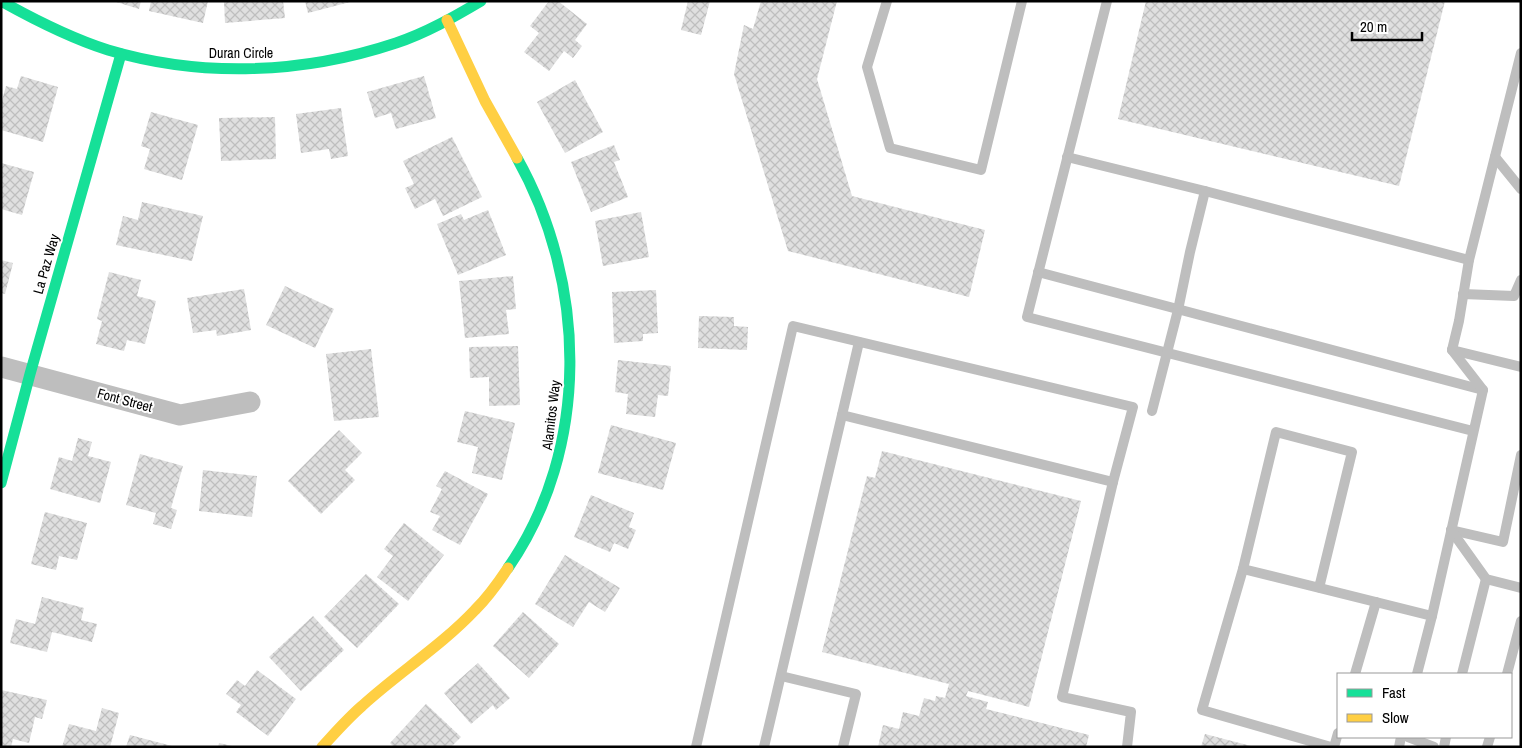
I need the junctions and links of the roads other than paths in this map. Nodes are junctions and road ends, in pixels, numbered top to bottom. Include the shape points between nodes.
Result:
1 (1, 1) edge
2 (481, 1) edge
3 (887, 1) edge
4 (1022, 1) edge
5 (1107, 1) edge
6 (447, 20) junction
7 (1521, 53) edge
8 (122, 54) junction
9 (1067, 157) junction
10 (1494, 157) junction
11 (1521, 189) edge
12 (1205, 190) junction
13 (1469, 260) junction
14 (1038, 272) junction
15 (1521, 280) edge
16 (1463, 294) junction
17 (1178, 310) junction
18 (859, 342) junction
19 (1452, 350) junction
20 (1168, 352) junction
21 (1, 367) edge
22 (1521, 367) edge
23 (30, 374) junction
24 (1483, 390) junction
25 (250, 402) dead end
26 (1152, 411) dead end
27 (842, 415) junction
28 (1473, 431) junction
29 (1521, 456) edge
30 (1113, 482) junction
31 (1, 483) edge
32 (1451, 530) junction
33 (1243, 569) junction
34 (1486, 579) junction
35 (1319, 588) junction
36 (1521, 588) edge
37 (1376, 602) junction
38 (1432, 616) junction
39 (1521, 621) edge
40 (1355, 673) edge
41 (1417, 673) edge
42 (1462, 673) edge
43 (1507, 673) edge
44 (781, 676) junction
45 (1411, 738) edge
46 (322, 747) edge
47 (696, 747) edge
48 (764, 747) edge
49 (843, 747) edge
50 (1126, 747) edge
51 (1333, 747) edge
52 (1434, 747) edge

1 - 8 street, Duran Circle via 71,36
2 - 6 street, Duran Circle
3 - 4 lane via 867,66 890,148 981,170
5 - 9 lane
6 - 8 street, Duran Circle via 397,42 304,66 257,70 209,68 162,63
6 - 46 street, Alamitos Way via 545,217 565,296 571,361 568,422 561,456 536,523 494,589 454,631 359,708
7 - 10 lane
8 - 23 street, La Paz Way
9 - 12 lane
9 - 14 lane
10 - 11 lane
10 - 13 lane
12 - 13 lane
12 - 17 lane
13 - 16 lane
14 - 17 lane
14 - 20 lane via 1027,316
15 - 16 lane via 1514,296
16 - 19 lane
17 - 20 lane
17 - 24 lane
18 - 27 lane
18 - 30 lane via 1133,407
18 - 47 lane via 793,326
19 - 22 lane
19 - 24 lane
20 - 26 lane
20 - 28 lane
21 - 23 street, Font Street
23 - 25 street, Font Street via 180,415
23 - 31 street, La Paz Way
24 - 28 lane
27 - 30 lane
27 - 44 lane
28 - 32 lane
29 - 32 lane via 1503,542
30 - 50 lane via 1062,697 1131,712
32 - 34 lane
32 - 38 lane
33 - 35 lane
33 - 35 lane via 1276,432 1352,452
33 - 51 lane via 1202,710
34 - 36 lane
34 - 42 lane
35 - 37 lane
37 - 38 lane
37 - 40 lane
38 - 41 lane
39 - 43 lane
44 - 48 lane
44 - 49 lane via 856,694
45 - 52 lane

